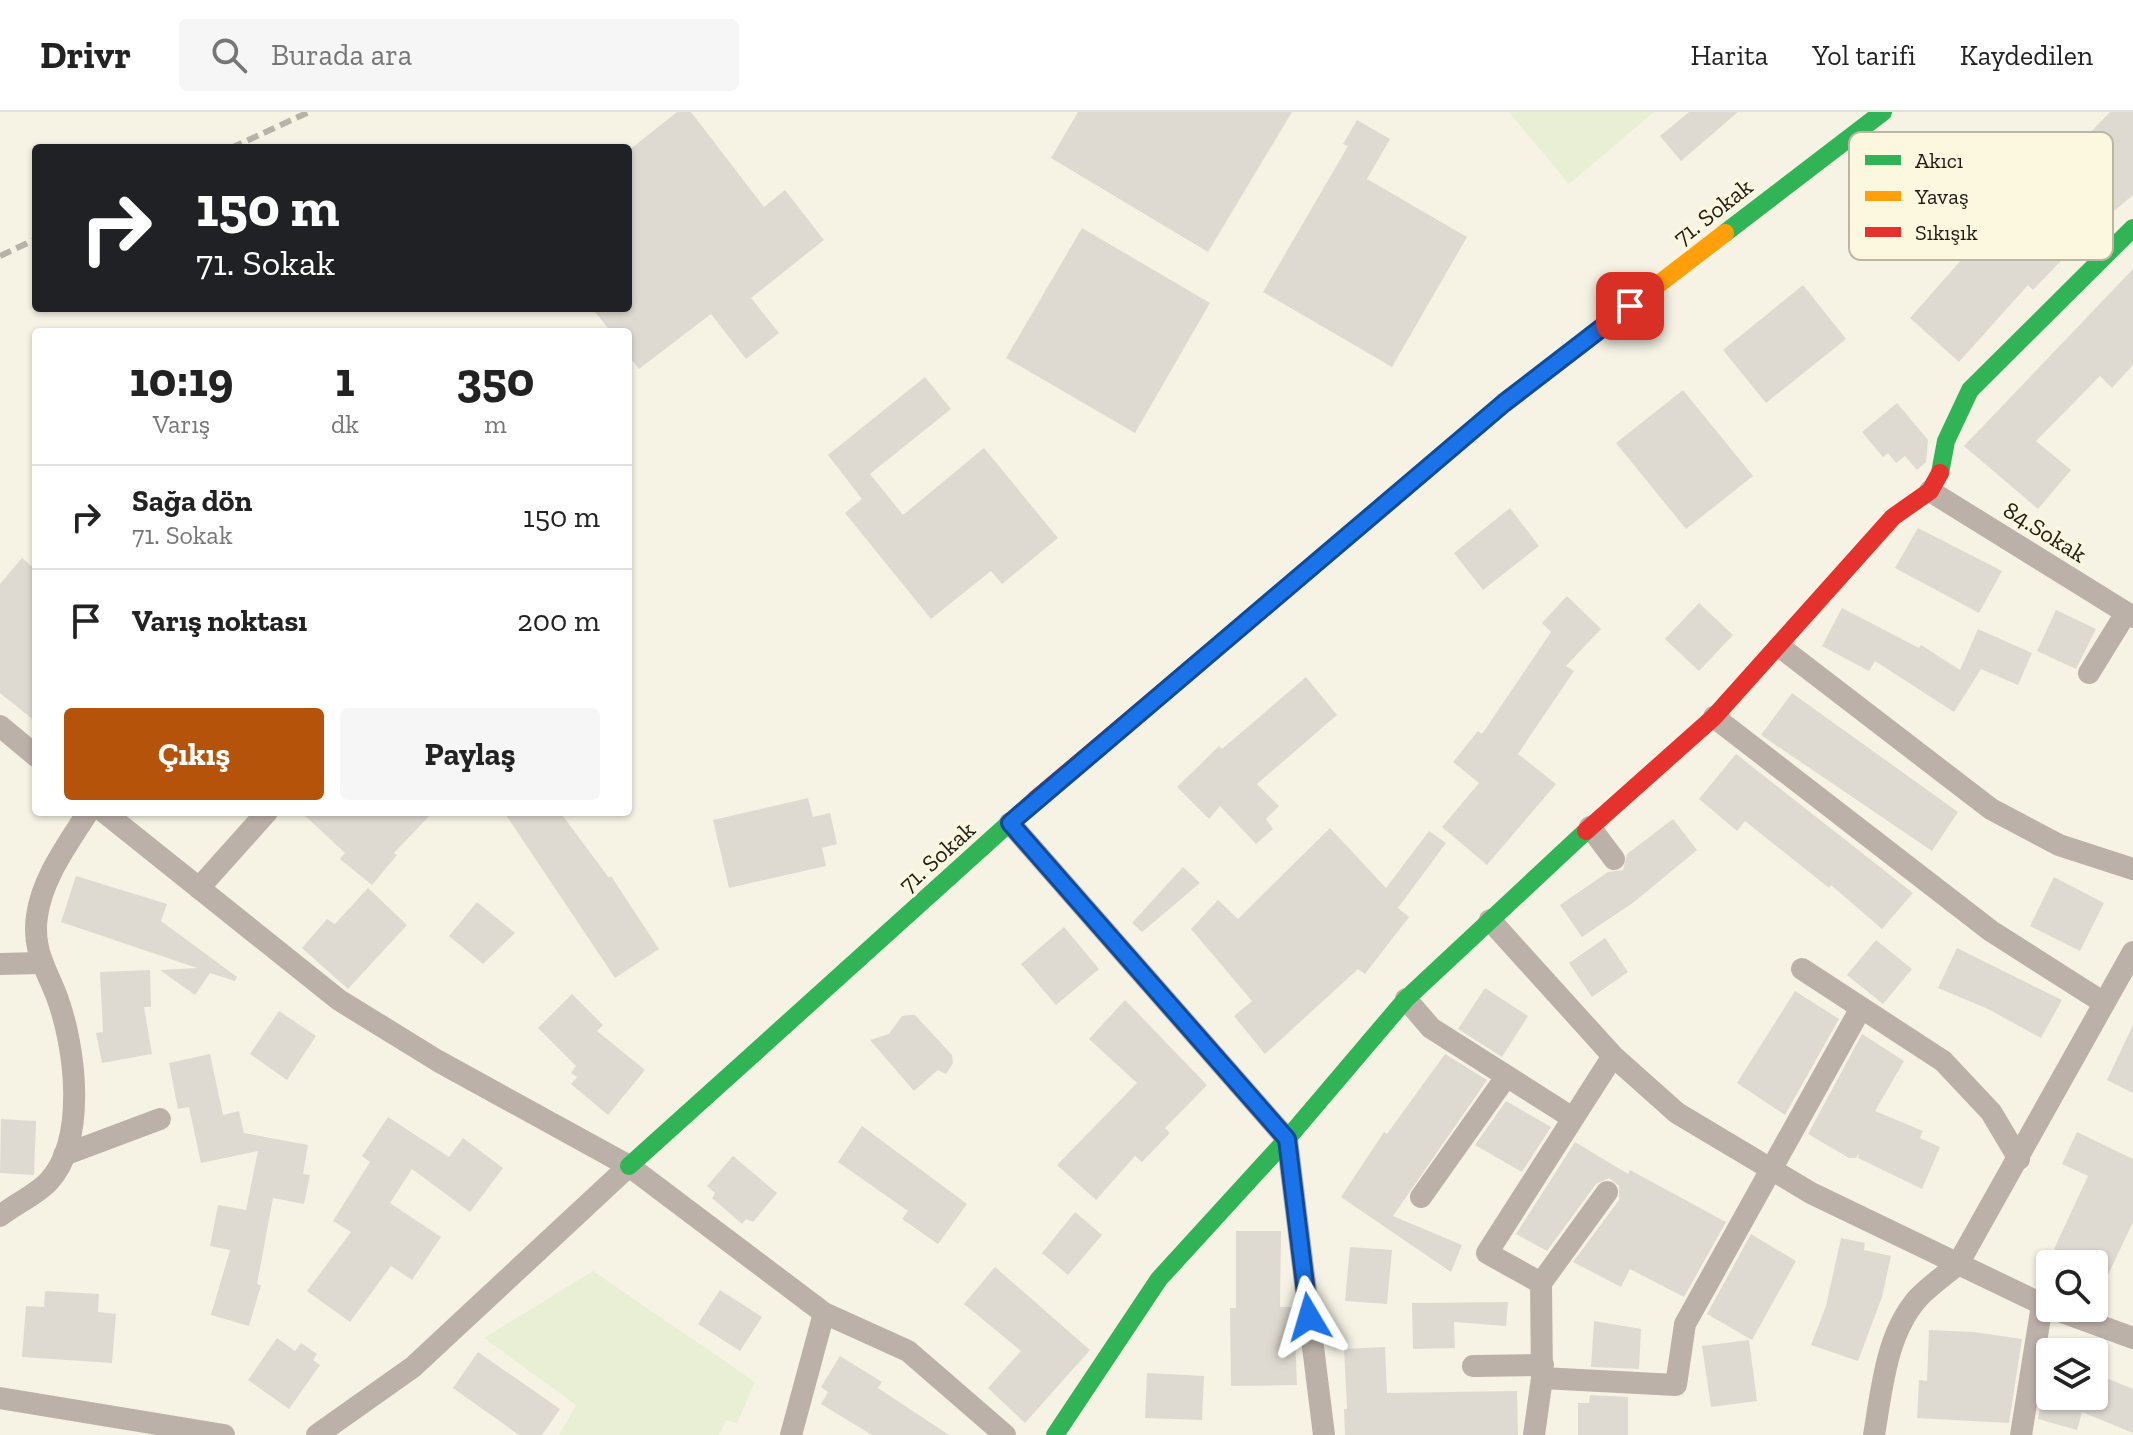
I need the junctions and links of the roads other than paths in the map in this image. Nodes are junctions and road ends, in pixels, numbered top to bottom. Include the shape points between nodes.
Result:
1 (1883, 112) edge
2 (1857, 132) edge
3 (1849, 138) edge
4 (2133, 228) edge
5 (2113, 248) edge
6 (2101, 260) edge
7 (1930, 491) junction
8 (2130, 615) edge
9 (1780, 647) junction
10 (2089, 673) dead end
11 (1714, 717) junction
12 (0, 726) edge
13 (32, 753) edge
14 (86, 816) edge
15 (109, 816) edge
16 (263, 816) edge
17 (1010, 823) junction
18 (1590, 827) junction
19 (1614, 859) dead end
20 (2133, 869) edge
21 (199, 888) junction
22 (1490, 920) junction
23 (2133, 952) edge
24 (40, 963) junction
25 (0, 964) edge
26 (1802, 969) dead end
27 (1406, 999) junction
28 (2104, 1003) junction
29 (1861, 1008) junction
30 (1613, 1056) junction
31 (1506, 1077) junction
32 (1571, 1117) junction
33 (160, 1119) dead end
34 (1287, 1139) junction
35 (64, 1155) junction
36 (2019, 1159) junction
37 (629, 1166) junction
38 (1768, 1169) junction
39 (1607, 1192) dead end
40 (1421, 1197) dead end
41 (0, 1216) edge
42 (1958, 1264) junction
43 (1541, 1283) junction
44 (2036, 1301) edge
45 (824, 1313) junction
46 (2045, 1322) edge
47 (2089, 1322) edge
48 (2133, 1338) edge
49 (1473, 1366) dead end
50 (1542, 1372) junction
51 (0, 1398) edge
52 (224, 1435) edge
53 (317, 1435) edge
54 (791, 1435) edge
55 (1005, 1435) edge
56 (1055, 1435) edge
57 (1324, 1435) edge
58 (1534, 1435) edge
59 (1874, 1435) edge
60 (2021, 1435) edge

1 - 2 street, 71. Sokak
3 - 17 street, 71. Sokak via 1504,403
4 - 5 street
6 - 7 street via 1970,390
7 - 8 street, 84.Sokak
7 - 9 street via 1893,517
8 - 10 street
9 - 11 street
9 - 20 street via 1991,809 2059,845
11 - 18 street
11 - 28 street via 1991,931
12 - 13 street
14 - 24 street via 51,872 37,916
15 - 21 street
16 - 21 street
17 - 34 street
17 - 37 street, 71. Sokak
18 - 19 street
18 - 22 street
21 - 37 street via 339,1000
22 - 27 street
22 - 30 street
23 - 28 street
24 - 25 street
24 - 35 street via 68,1030 73,1069 74,1106
26 - 29 street
27 - 31 street via 1431,1028
27 - 34 street
28 - 36 street
29 - 36 street via 1943,1061 1991,1112
29 - 38 street
30 - 32 street
30 - 38 street via 1677,1113
31 - 32 street
31 - 40 street
32 - 43 street via 1487,1253
33 - 35 street
34 - 56 street via 1159,1279
34 - 57 street
35 - 41 street via 49,1181
36 - 42 street
37 - 45 street
37 - 53 street via 413,1367
38 - 42 street
38 - 50 street via 1685,1324 1676,1385
39 - 43 street
42 - 44 street
42 - 59 street via 1918,1298 1900,1326
43 - 50 street
45 - 54 street
45 - 55 street via 908,1351
46 - 60 street
47 - 48 street
49 - 50 street
50 - 58 street
51 - 52 street

